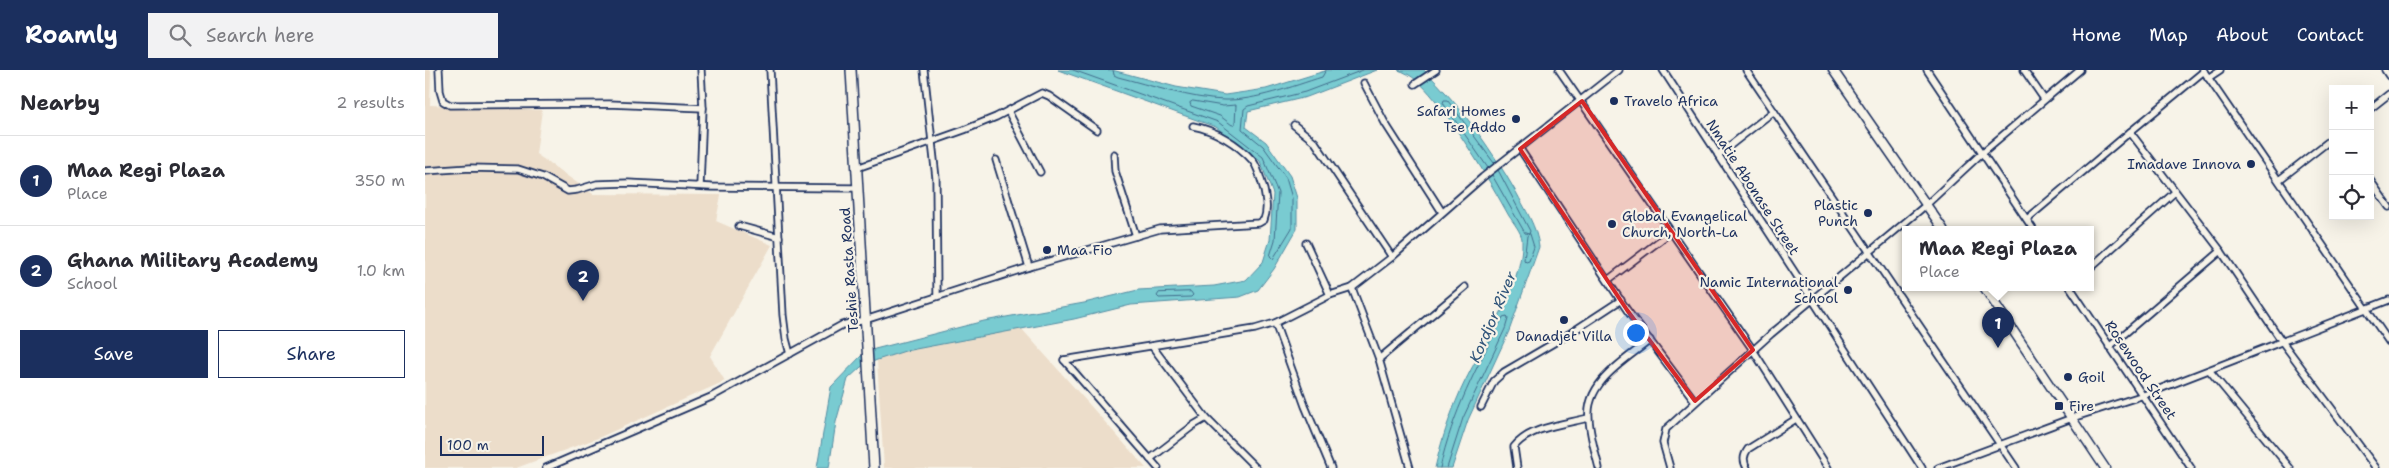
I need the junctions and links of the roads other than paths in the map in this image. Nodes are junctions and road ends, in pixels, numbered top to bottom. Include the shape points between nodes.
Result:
1 (439, 70) edge
2 (701, 70) edge
3 (770, 70) edge
4 (851, 70) edge
5 (924, 70) edge
6 (1559, 70) edge
7 (1619, 70) edge
8 (1663, 70) edge
9 (1746, 70) edge
10 (1833, 70) edge
11 (1927, 70) edge
12 (2024, 70) edge
13 (2080, 70) edge
14 (2220, 70) edge
15 (2385, 70) edge
16 (2203, 71) edge
17 (1433, 72) edge
18 (2389, 76) edge
19 (2208, 78) junction
20 (1364, 83) dead end
21 (1415, 84) dead end
22 (2389, 94) edge
23 (2044, 99) junction
24 (1582, 101) junction
25 (2374, 106) edge
26 (703, 108) junction
27 (1008, 111) junction
28 (1774, 112) junction
29 (1294, 125) dead end
30 (1193, 126) dead end
31 (1097, 130) dead end
32 (2130, 132) junction
33 (2329, 141) edge
34 (933, 142) junction
35 (1520, 149) junction
36 (1983, 152) junction
37 (1114, 154) dead end
38 (1718, 156) junction
39 (996, 160) dead end
40 (857, 168) junction
41 (425, 171) edge
42 (1040, 172) dead end
43 (2279, 180) junction
44 (701, 186) junction
45 (2374, 186) edge
46 (776, 188) junction
47 (857, 188) junction
48 (2175, 192) junction
49 (1926, 205) junction
50 (2389, 207) edge
51 (1442, 212) junction
52 (2027, 219) junction
53 (739, 226) dead end
54 (1941, 226) edge
55 (2031, 226) edge
56 (1671, 232) junction
57 (1136, 236) junction
58 (779, 237) junction
59 (1306, 243) dead end
60 (1869, 250) junction
61 (2221, 251) junction
62 (1392, 257) junction
63 (2094, 264) edge
64 (1029, 267) junction
65 (1608, 280) junction
66 (1465, 287) dead end
67 (1352, 288) junction
68 (1987, 291) edge
69 (2074, 291) edge
70 (937, 295) junction
71 (1330, 295) junction
72 (1621, 300) junction
73 (1811, 300) junction
74 (2389, 300) edge
75 (2367, 308) junction
76 (865, 320) junction
77 (1275, 323) junction
78 (1650, 340) junction
79 (2389, 342) edge
80 (2283, 343) junction
81 (1153, 346) junction
82 (2109, 347) junction
83 (1753, 350) junction
84 (790, 354) junction
85 (1379, 359) junction
86 (2209, 370) junction
87 (2144, 395) junction
88 (1695, 401) junction
89 (1481, 407) dead end
90 (1206, 418) junction
91 (1588, 418) junction
92 (2072, 418) junction
93 (1796, 419) junction
94 (2001, 445) junction
95 (1150, 459) junction
96 (545, 468) edge
97 (874, 468) edge
98 (1158, 468) edge
99 (1256, 468) edge
100 (1331, 468) edge
101 (1410, 468) edge
102 (1517, 468) edge
103 (1599, 468) edge
104 (1670, 468) edge
105 (1747, 468) edge
106 (1828, 468) edge
107 (1922, 468) edge
108 (1938, 468) edge
109 (2016, 468) edge
110 (2105, 468) edge
111 (2191, 468) edge
112 (2290, 468) edge
113 (2376, 468) edge

1 - 26 street via 443,101 450,105 609,104
2 - 26 street
3 - 46 street
4 - 40 main road, Teshie Rasta Road
5 - 34 street
6 - 24 street
7 - 24 street
8 - 38 street, Nmatie Abonase Street
9 - 28 street
10 - 49 street
11 - 36 street
12 - 23 street
13 - 23 street
14 - 19 street
15 - 18 street
16 - 19 street
16 - 32 street
17 - 21 street
19 - 43 street
20 - 51 street via 1385,123
22 - 25 street
23 - 36 street
24 - 35 street
24 - 56 street
26 - 44 street
27 - 31 street via 1043,93
27 - 34 street
27 - 42 street
28 - 38 street
28 - 60 street
29 - 62 street via 1315,142
30 - 57 street via 1215,132 1253,161 1267,201 1264,220 1259,223 1160,229
32 - 48 street
32 - 52 street
33 - 43 street
34 - 40 street
34 - 70 street
35 - 51 street
35 - 65 street
36 - 49 street
36 - 52 street
37 - 57 street via 1115,171
38 - 73 street, Nmatie Abonase Street
39 - 64 street
40 - 47 main road, Teshie Rasta Road
41 - 44 street via 518,169 568,190 597,184
43 - 75 street
44 - 46 street
45 - 50 street
46 - 47 street
46 - 58 street
47 - 76 main road, Teshie Rasta Road
48 - 61 street
48 - 63 street
49 - 54 street
49 - 60 street
51 - 62 street
52 - 55 street
53 - 58 street
56 - 65 street
56 - 83 street
57 - 64 street
58 - 84 street via 783,315
59 - 71 street
60 - 73 street
60 - 94 street
61 - 80 street
61 - 82 street
62 - 67 street
64 - 70 street
65 - 72 street
66 - 85 street
67 - 71 street
67 - 85 street
68 - 92 street
69 - 82 street, Rosewood Street
70 - 76 street
71 - 77 street
72 - 78 street
72 - 89 street via 1504,372 1494,381
73 - 83 street
73 - 107 street, Nmatie Abonase Street
74 - 75 street
75 - 79 street
75 - 80 street
76 - 84 street via 842,325
76 - 97 main road, Teshie Rasta Road
77 - 81 street
77 - 100 street
78 - 88 street
78 - 91 street via 1595,389
80 - 86 street
80 - 113 street
81 - 90 street
81 - 95 street via 1064,360
82 - 87 street, Rosewood Street
83 - 88 street
83 - 93 street
84 - 96 street via 711,397
85 - 101 street
86 - 87 street
86 - 112 street
87 - 92 street
87 - 111 street, Rosewood Street
88 - 104 street via 1663,434
90 - 95 street
90 - 99 street
91 - 102 street via 1520,439 1514,447
91 - 103 street
92 - 94 street
92 - 110 street
93 - 105 street via 1748,449 1744,455
93 - 106 street
94 - 108 street
94 - 109 street
95 - 98 street

